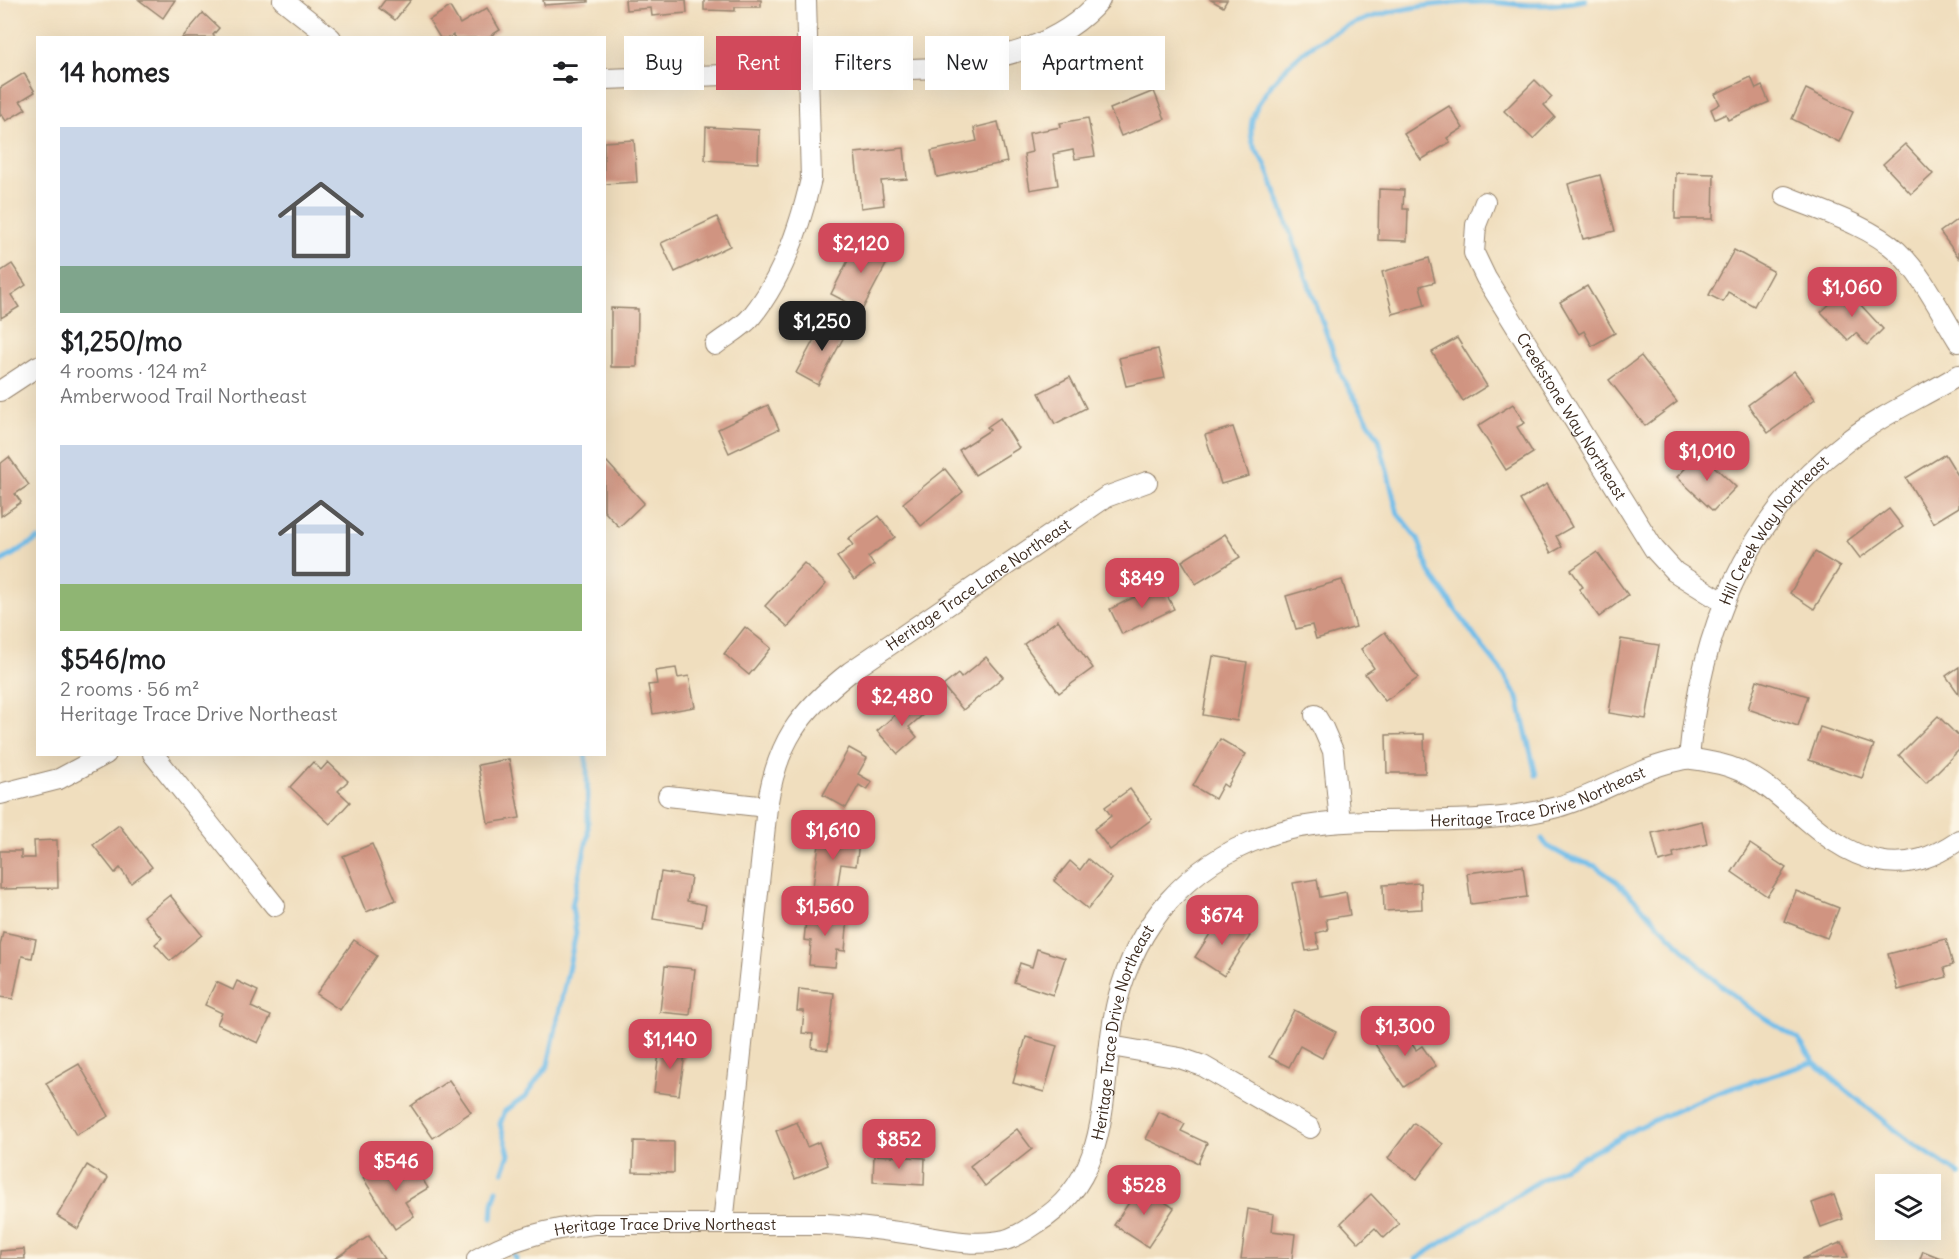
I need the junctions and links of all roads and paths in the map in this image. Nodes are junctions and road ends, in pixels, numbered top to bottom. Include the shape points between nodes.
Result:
1 (283, 0) edge
2 (807, 0) edge
3 (1100, 0) edge
4 (328, 36) edge
5 (809, 72) junction
6 (606, 79) edge
7 (1785, 196) dead end
8 (1485, 202) dead end
9 (1959, 342) edge
10 (715, 345) dead end
11 (36, 367) edge
12 (1959, 375) edge
13 (0, 391) edge
14 (1147, 482) dead end
15 (1723, 602) junction
16 (1315, 715) dead end
17 (102, 756) edge
18 (155, 756) edge
19 (1689, 758) junction
20 (0, 794) edge
21 (668, 796) dead end
22 (766, 807) junction
23 (1340, 822) junction
24 (1959, 840) edge
25 (275, 906) dead end
26 (1111, 1046) junction
27 (1310, 1128) dead end
28 (723, 1224) junction
29 (477, 1259) edge

1 - 4 street
2 - 5 street
3 - 5 street via 1055,36 1014,54 983,62 941,68
5 - 6 street
5 - 10 street via 811,178 794,239 750,319
7 - 9 street via 1859,228 1896,250 1923,283
8 - 15 street, Creekstone Way Northeast via 1476,225 1474,253 1486,278 1654,549 1675,572
11 - 13 street
12 - 15 street, Hill Creek Way Northeast via 1879,418 1817,467 1763,530
14 - 22 street, Heritage Trace Lane Northeast via 1106,497 825,692 808,709 782,750 771,777
15 - 19 street, Hill Creek Way Northeast via 1701,670
16 - 23 street via 1333,751
17 - 20 street via 59,779
18 - 25 street
19 - 23 street, Heritage Trace Drive Northeast via 1650,767 1561,806 1524,814
19 - 24 street, Heritage Trace Drive Northeast via 1726,765 1747,775 1844,849 1865,858 1912,862 1939,854
21 - 22 street
22 - 28 street, Heritage Trace Lane Northeast
23 - 26 street, Heritage Trace Drive Northeast via 1294,828 1245,844 1210,863 1179,888 1152,920 1128,966 1116,1004
26 - 27 street via 1203,1066
26 - 28 street, Heritage Trace Drive Northeast via 1092,1159 1075,1190 1056,1210 1020,1233 1006,1239 964,1242 858,1226
28 - 29 street, Heritage Trace Drive Northeast via 567,1227 515,1239

